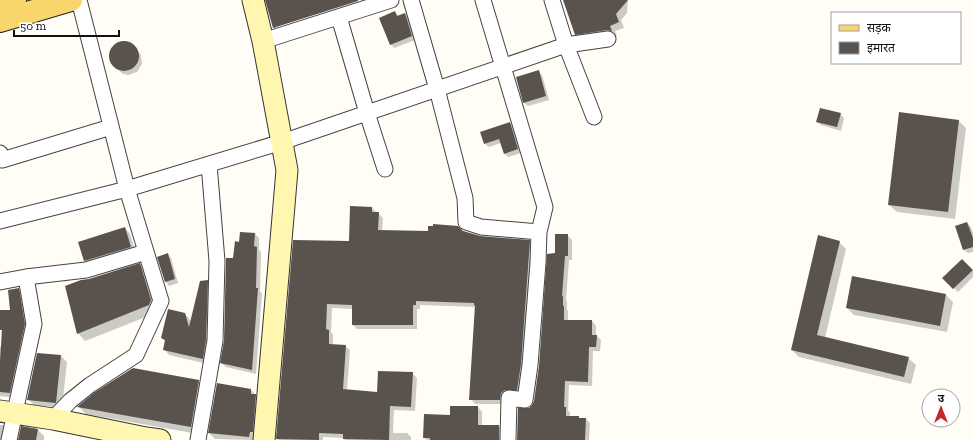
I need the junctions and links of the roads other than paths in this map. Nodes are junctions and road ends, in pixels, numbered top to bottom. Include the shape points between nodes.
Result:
1 (15, 0) edge
2 (71, 0) edge
3 (79, 0) edge
4 (253, 0) edge
5 (391, 0) edge
6 (411, 0) edge
7 (483, 0) edge
8 (552, 0) edge
9 (0, 4) edge
10 (339, 17) junction
11 (0, 21) edge
12 (608, 39) dead end
13 (263, 41) junction
14 (566, 45) junction
15 (503, 66) junction
16 (437, 89) junction
17 (367, 113) junction
18 (594, 117) dead end
19 (111, 127) junction
20 (282, 142) junction
21 (0, 153) edge
22 (209, 164) junction
23 (385, 169) dead end
24 (127, 189) junction
25 (0, 221) edge
26 (539, 232) junction
27 (146, 252) junction
28 (26, 277) junction
29 (0, 282) edge
30 (7, 412) edge
31 (52, 419) junction
32 (151, 439) edge
33 (9, 440) edge
34 (198, 440) edge
35 (264, 440) edge
36 (508, 440) edge

1 - 9 main road
2 - 11 main road
3 - 19 street
4 - 13 street
5 - 10 street
6 - 16 street
7 - 15 street
8 - 14 street
10 - 13 street
10 - 17 street
12 - 14 street
13 - 20 street
14 - 15 street
14 - 18 street
15 - 16 street
15 - 26 street via 545,207
16 - 17 street
16 - 26 street via 465,198 466,222 481,227
17 - 20 street
17 - 23 street
19 - 21 street via 2,160
19 - 24 street
20 - 22 street
20 - 35 street via 287,170
22 - 24 street
22 - 34 street via 216,261 215,341
24 - 25 street
24 - 27 street
26 - 36 street via 530,365 525,400 509,398
27 - 28 street via 86,270
27 - 31 street via 161,301 136,355 90,385
28 - 29 street
28 - 30 street via 34,324
30 - 31 street
30 - 33 street
31 - 32 street

